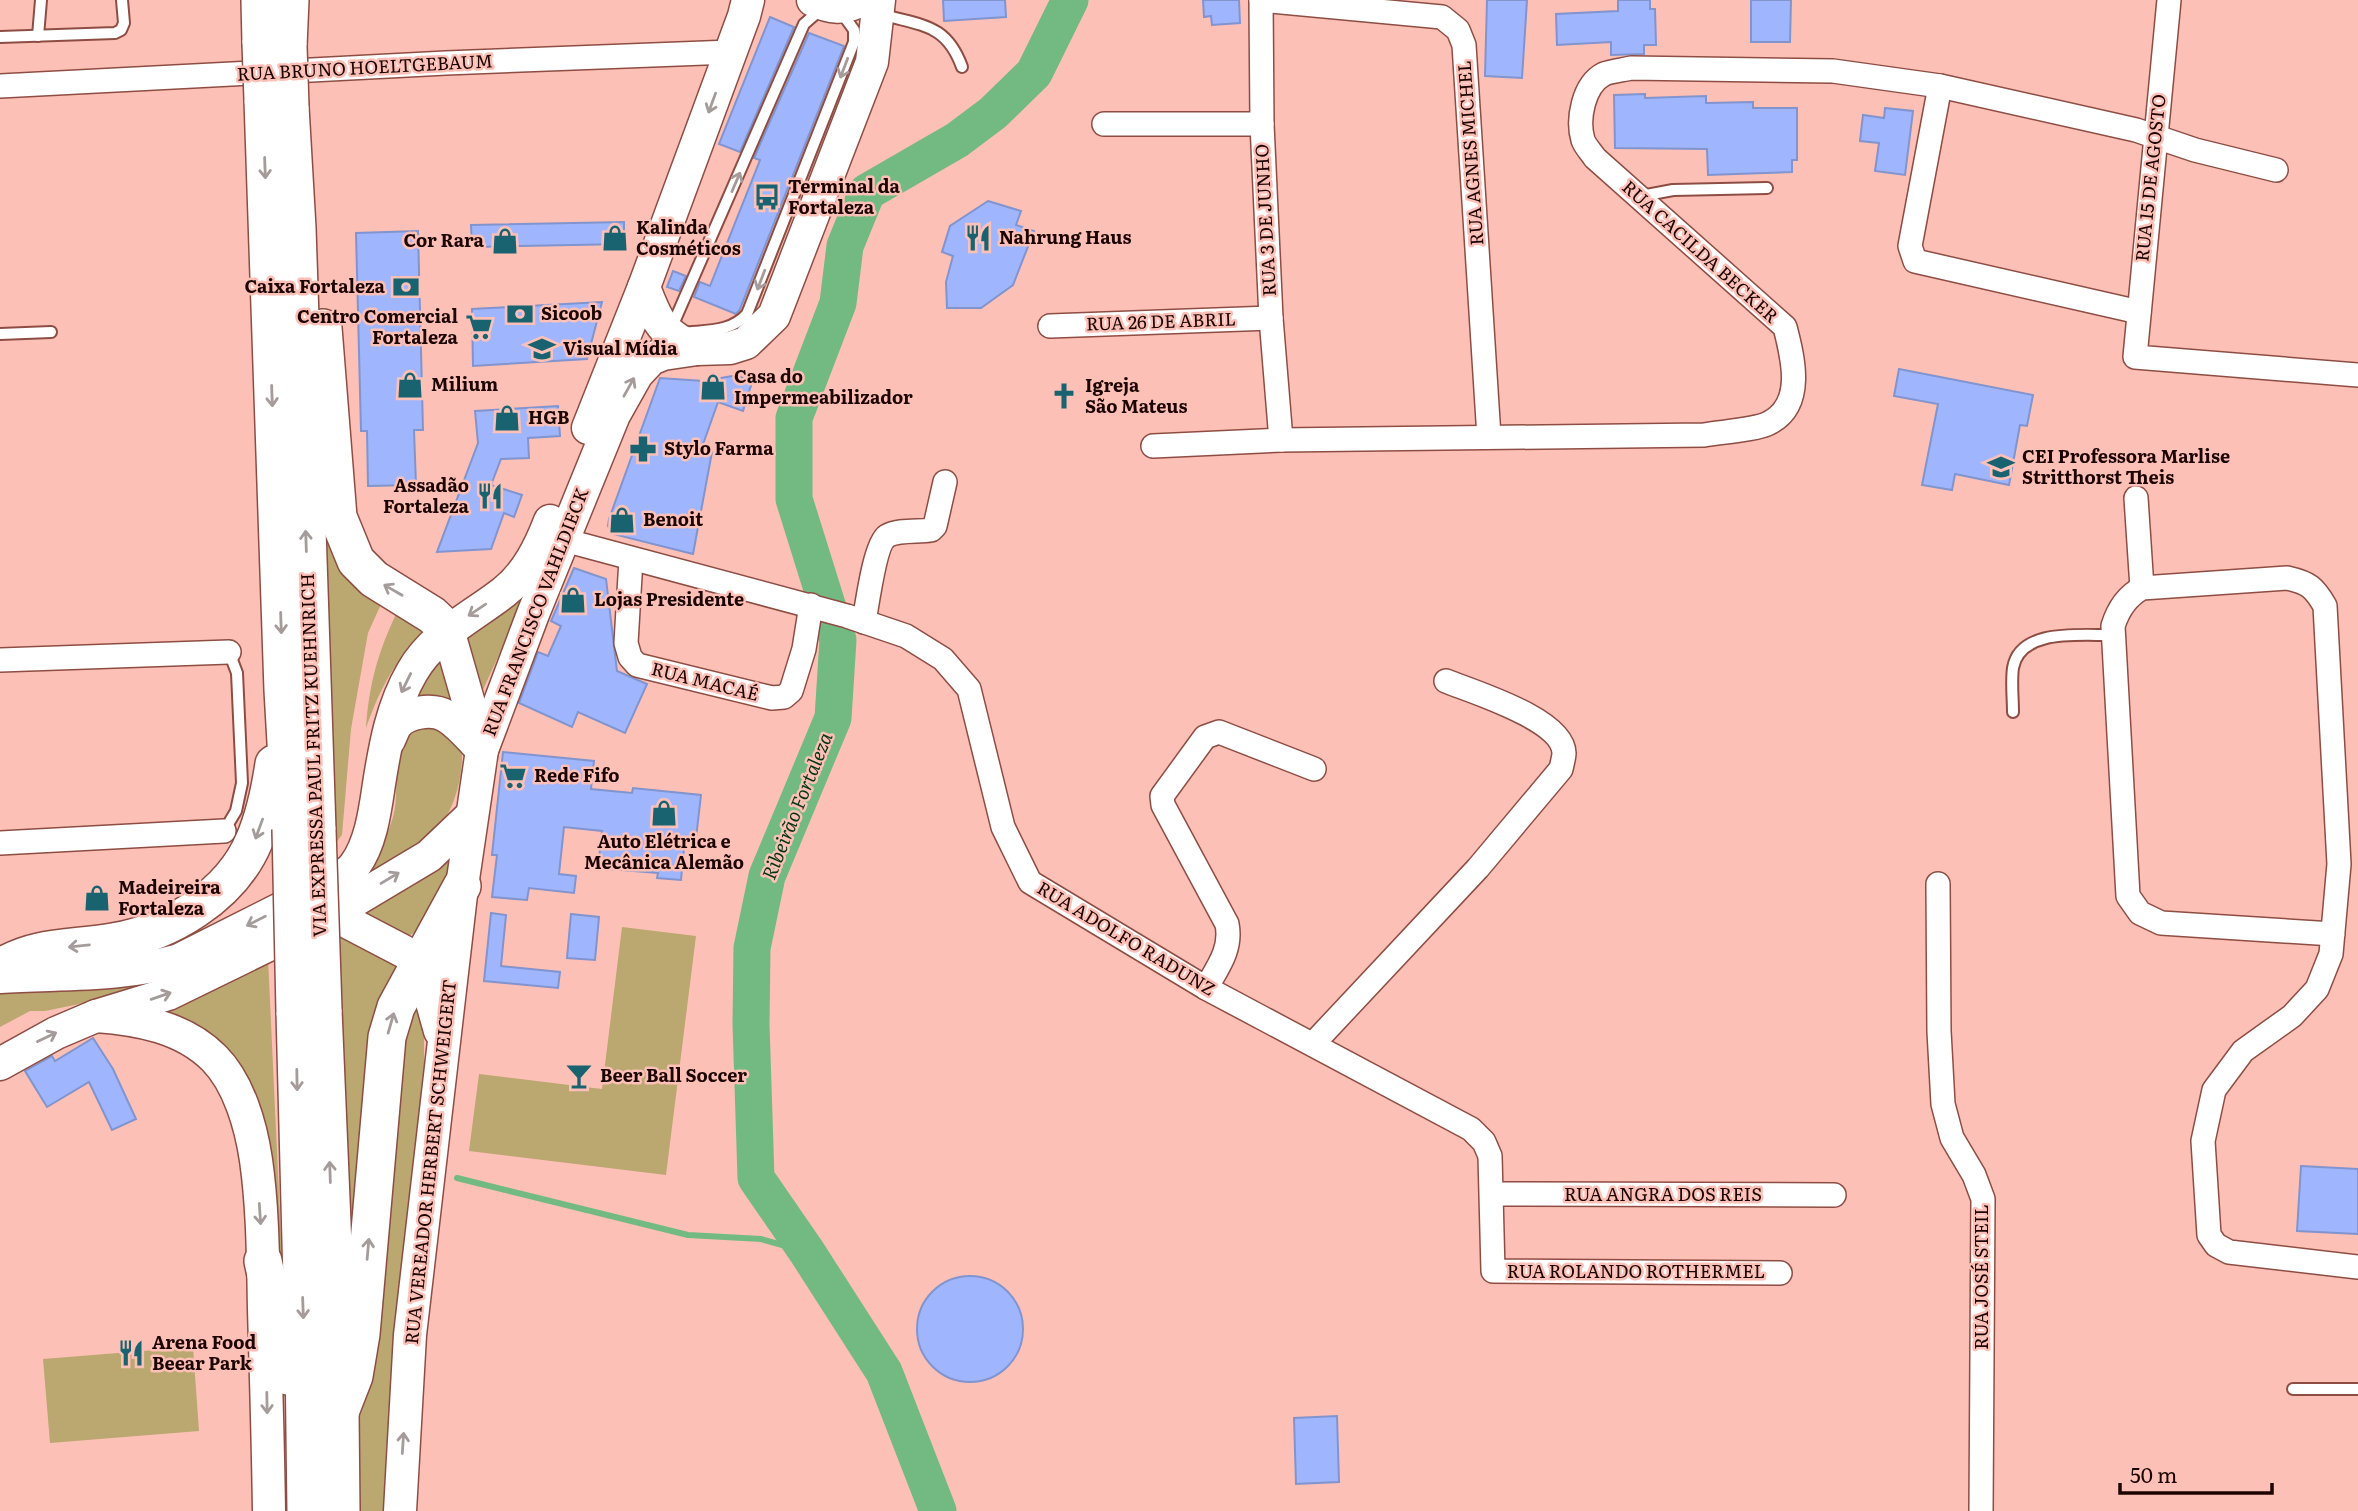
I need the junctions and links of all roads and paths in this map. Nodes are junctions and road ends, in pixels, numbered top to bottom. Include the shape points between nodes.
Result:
1 (41, 0) edge
2 (122, 0) edge
3 (260, 0) edge
4 (290, 0) edge
5 (299, 0) edge
6 (1261, 0) edge
7 (2169, 0) edge
8 (749, 5) edge
9 (849, 5) edge
10 (38, 36) junction
11 (0, 37) edge
12 (284, 45) junction
13 (731, 52) junction
14 (962, 67) dead end
15 (0, 86) edge
16 (1940, 86) junction
17 (287, 102) junction
18 (1104, 124) dead end
19 (1262, 124) junction
20 (2155, 137) junction
21 (2276, 170) dead end
22 (1767, 188) dead end
23 (1639, 197) junction
24 (644, 288) junction
25 (2138, 312) junction
26 (1271, 318) junction
27 (1050, 326) dead end
28 (51, 332) dead end
29 (0, 334) edge
30 (666, 344) junction
31 (2358, 375) edge
32 (1489, 438) junction
33 (1281, 440) junction
34 (1153, 446) dead end
35 (945, 482) dead end
36 (2136, 498) dead end
37 (564, 540) junction
38 (631, 559) junction
39 (2142, 588) junction
40 (815, 606) junction
41 (855, 619) junction
42 (448, 630) junction
43 (2113, 635) junction
44 (229, 652) joint
45 (0, 660) edge
46 (1446, 681) dead end
47 (283, 690) junction
48 (2013, 712) dead end
49 (482, 750) junction
50 (384, 751) junction
51 (1314, 769) dead end
52 (472, 815) junction
53 (304, 829) junction
54 (224, 831) joint
55 (0, 843) edge
56 (1938, 884) dead end
57 (462, 886) junction
58 (332, 914) junction
59 (2333, 934) junction
60 (420, 960) junction
61 (0, 968) edge
62 (0, 977) edge
63 (1206, 988) junction
64 (309, 1011) junction
65 (96, 1016) junction
66 (1313, 1044) junction
67 (444, 1047) junction
68 (0, 1064) edge
69 (1492, 1194) junction
70 (1835, 1195) dead end
71 (263, 1261) junction
72 (2358, 1267) edge
73 (1493, 1271) joint
74 (1780, 1273) dead end
75 (2293, 1389) dead end
76 (2358, 1389) edge
77 (340, 1412) junction
78 (306, 1503) edge
79 (269, 1511) edge
80 (341, 1511) edge
81 (400, 1511) edge
82 (1981, 1511) edge

1 - 10 lane
2 - 10 lane via 124,23 115,33
3 - 12 main road, VIA EXPRESSA PAUL FRITZ KUEHNRICH
4 - 12 main road, VIA EXPRESSA PAUL FRITZ KUEHNRICH
5 - 12 main road
6 - 19 street, RUA 3 DE JUNHO
6 - 32 street, RUA AGNES MICHEL via 1442,17 1458,30 1464,45
7 - 20 street, RUA 15 DE AGOSTO
8 - 13 main road, RUA FRANCISCO VAHLDIECK
9 - 14 lane via 930,27 956,49
30 -> 9 lane via 804,24 812,15
9 -> 30 lane via 854,42 747,314 738,324
9 - 30 main road, RUA FRANCISCO VAHLDIECK via 872,62 774,316 746,343 730,348
10 - 11 lane
12 - 17 main road, VIA EXPRESSA PAUL FRITZ KUEHNRICH, bridge
13 - 15 street, RUA BRUNO HOELTGEBAUM
13 -> 24 main road, RUA FRANCISCO VAHLDIECK
16 - 20 street, RUA CACILDA BECKER
16 - 23 street, RUA CACILDA BECKER via 1833,71 1631,68 1603,75 1585,97 1583,142
16 - 25 street via 1910,246 1915,261
42 -> 17 main road via 374,579 356,561 338,517 311,192
17 -> 47 main road, VIA EXPRESSA PAUL FRITZ KUEHNRICH
53 -> 17 main road, VIA EXPRESSA PAUL FRITZ KUEHNRICH via 297,228
18 - 19 street
19 - 26 street, RUA 3 DE JUNHO
20 - 21 street, RUA CACILDA BECKER
20 - 25 street, RUA 15 DE AGOSTO
22 - 23 lane via 1673,190
23 - 32 street, RUA CACILDA BECKER via 1785,327 1793,360 1793,390 1784,412 1768,424 1704,435
24 - 30 main road
24 -> 42 main road, RUA FRANCISCO VAHLDIECK via 537,553 506,590
25 - 31 street, RUA 15 DE AGOSTO via 2135,357
26 - 27 street, RUA 26 DE ABRIL
26 - 33 street, RUA 3 DE JUNHO
28 - 29 lane
37 -> 30 main road, RUA FRANCISCO VAHLDIECK via 614,415 637,374
32 - 33 street, RUA CACILDA BECKER
33 - 34 street, RUA CACILDA BECKER
35 - 41 street via 932,530 893,534 883,540
36 - 39 street
37 - 38 street, RUA ADOLFO RADUNZ
37 - 49 main road, RUA FRANCISCO VAHLDIECK
38 - 40 street, RUA ADOLFO RADUNZ
38 - 40 street, RUA MACAÉ via 626,643 637,665 772,698 784,697 791,691
39 - 43 street via 2117,612
39 - 59 street via 2287,578 2314,588 2325,606 2339,864
40 - 41 street, RUA ADOLFO RADUNZ
41 - 63 street, RUA ADOLFO RADUNZ via 905,636 934,653 969,689 1003,827 1030,882
42 - 49 main road
42 -> 50 main road, RUA FRANCISCO VAHLDIECK via 413,669 397,701
43 - 48 lane via 2045,637 2023,648 2013,666
43 - 59 street via 2128,895 2140,913 2161,923
44 - 45 street
44 - 54 lane via 237,673 242,783 236,811
46 - 66 street via 1528,713 1559,738 1564,751 1561,769 1478,868
47 - 53 main road, VIA EXPRESSA PAUL FRITZ KUEHNRICH
47 -> 61 main road via 264,815 253,844 213,897 181,920 150,934 36,950
49 - 50 main road via 445,715 429,712 411,714 397,724
49 - 52 main road, RUA FRANCISCO VAHLDIECK
50 -> 62 main road, RUA FRANCISCO VAHLDIECK via 364,850 354,867 334,882 167,964 90,974
51 - 63 street via 1212,733 1162,796 1230,935 1228,949
52 - 57 main road, RUA VEREADOR HERBERT SCHWEIGERT
58 -> 52 main road via 429,856
53 - 64 main road, VIA EXPRESSA PAUL FRITZ KUEHNRICH, bridge
54 - 55 street
56 - 82 street, RUA JOSÉ STEIL via 1943,1104 1952,1138 1983,1199
57 - 60 main road
57 - 67 main road, RUA VEREADOR HERBERT SCHWEIGERT
58 - 60 main road
65 -> 58 main road via 168,994
59 - 72 street via 2331,954 2317,989 2292,1016 2243,1051 2214,1090 2203,1141 2208,1235 2229,1252
60 - 67 main road
77 -> 60 main road via 354,1376 361,1334 387,1037 396,1007
63 - 66 street, RUA ADOLFO RADUNZ
77 -> 64 main road, VIA EXPRESSA PAUL FRITZ KUEHNRICH
64 -> 78 main road, VIA EXPRESSA PAUL FRITZ KUEHNRICH
68 -> 65 main road
65 -> 71 main road via 173,1032 215,1059 247,1120 256,1160
66 - 69 street, RUA ADOLFO RADUNZ via 1471,1129 1490,1156
81 -> 67 main road, RUA VEREADOR HERBERT SCHWEIGERT via 410,1335
69 - 70 street, RUA ANGRA DOS REIS
69 - 73 street, RUA ADOLFO RADUNZ
71 - 78 main road via 285,1360
71 -> 79 main road
73 - 74 street, RUA ROLANDO ROTHERMEL
75 - 76 lane
77 - 80 main road, VIA EXPRESSA PAUL FRITZ KUEHNRICH

